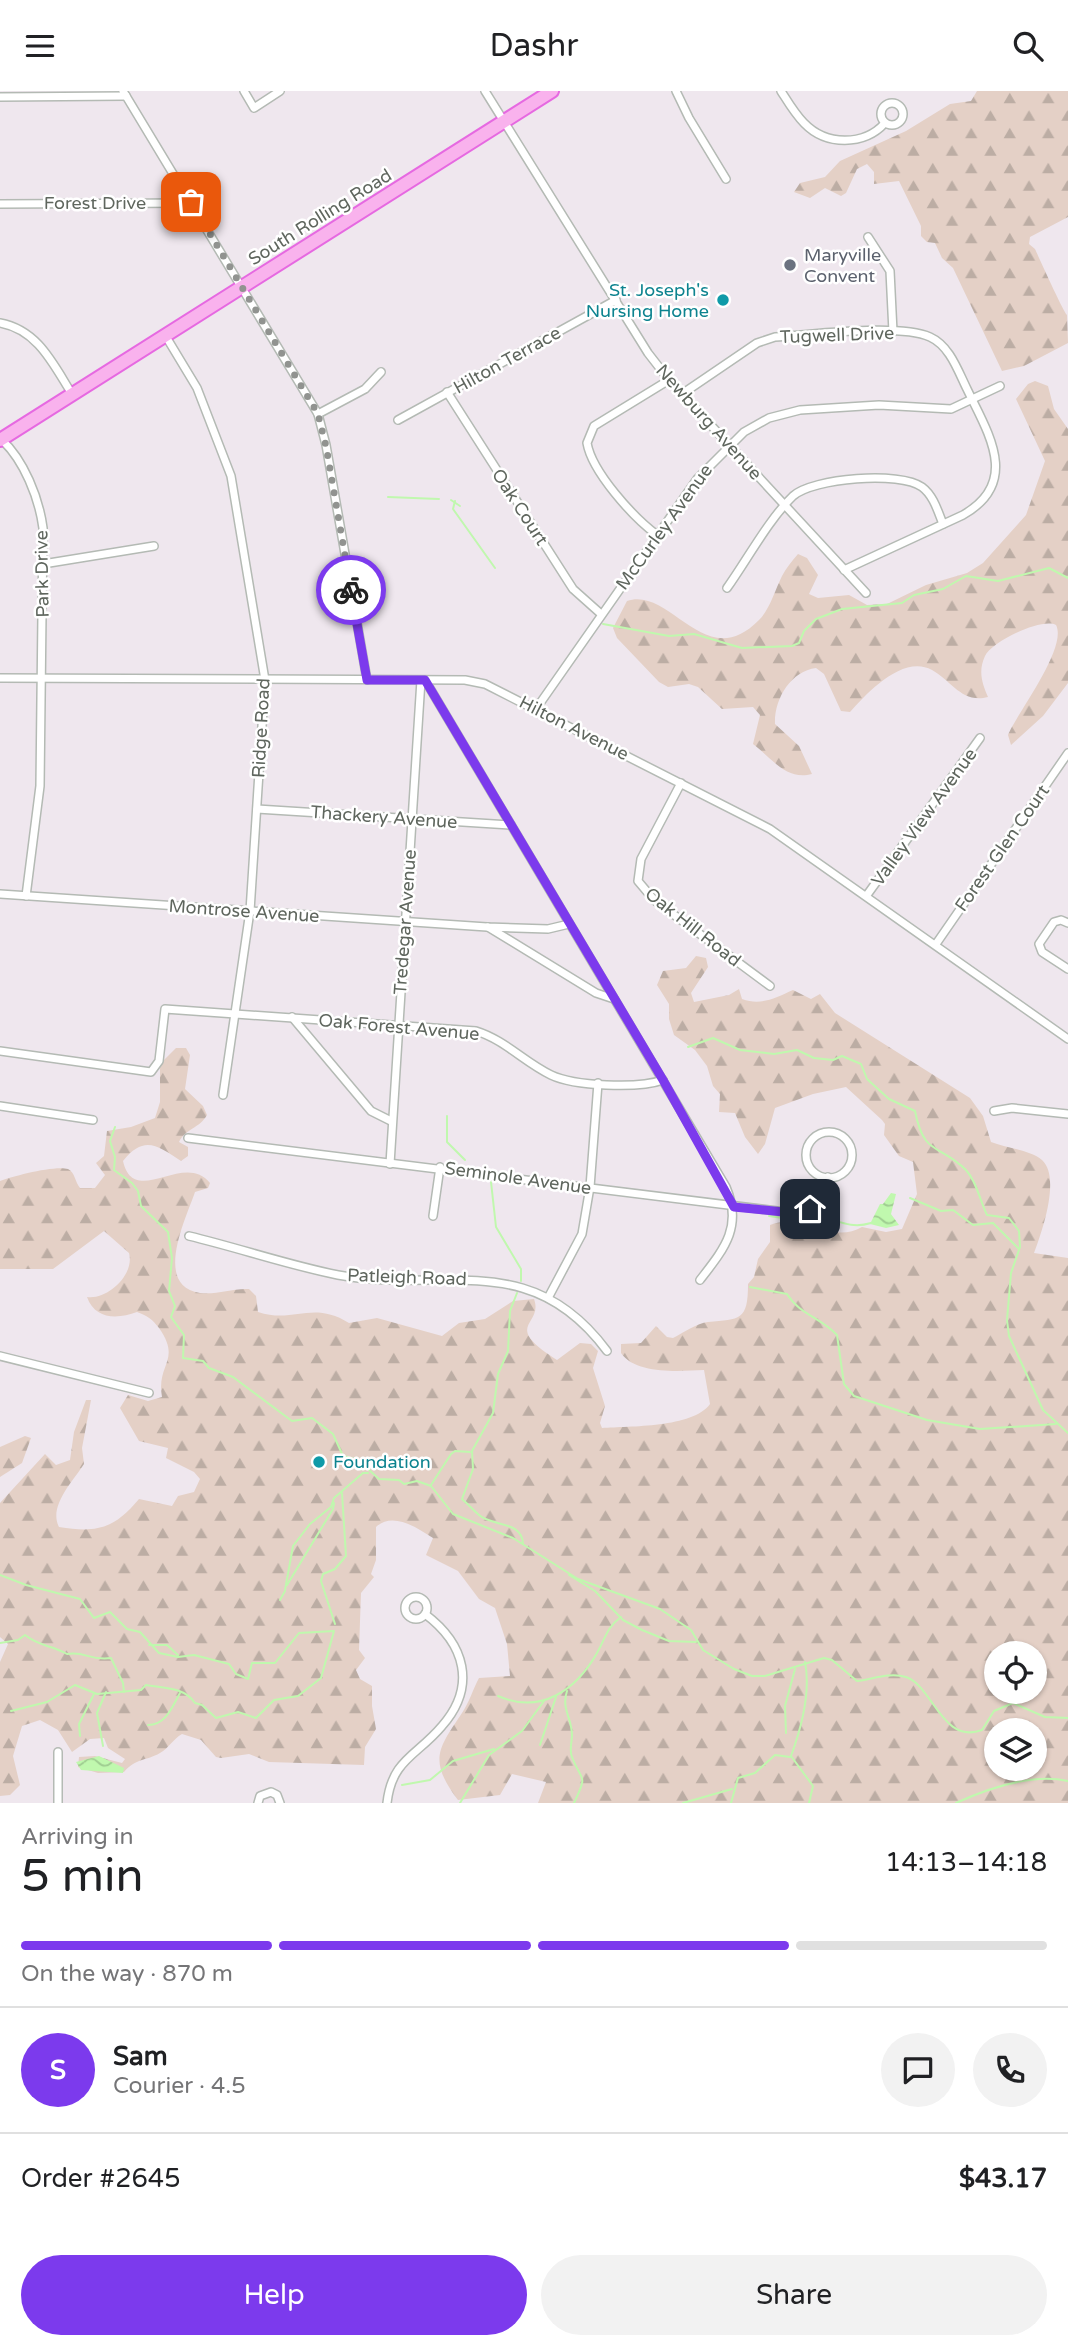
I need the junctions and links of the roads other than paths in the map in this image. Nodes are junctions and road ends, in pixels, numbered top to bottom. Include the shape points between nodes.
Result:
1 (243, 91) edge
2 (280, 91) edge
3 (485, 91) edge
4 (552, 91) edge
5 (676, 91) edge
6 (781, 91) edge
7 (124, 94) edge
8 (0, 97) edge
9 (504, 122) junction
10 (885, 123) dead end
11 (726, 179) dead end
12 (191, 202) junction
13 (0, 204) edge
14 (869, 237) dead end
15 (243, 287) junction
16 (616, 300) junction
17 (0, 323) edge
18 (893, 332) junction
19 (165, 335) junction
20 (381, 372) dead end
21 (669, 380) junction
22 (1000, 386) dead end
23 (447, 392) junction
24 (72, 394) junction
25 (682, 394) junction
26 (972, 401) junction
27 (318, 414) junction
28 (398, 420) dead end
29 (0, 440) edge
30 (729, 445) junction
31 (785, 505) junction
32 (943, 524) junction
33 (657, 535) junction
34 (154, 546) dead end
35 (43, 564) junction
36 (844, 570) junction
37 (727, 588) dead end
38 (866, 593) dead end
39 (601, 614) junction
40 (0, 678) edge
41 (42, 678) junction
42 (265, 680) junction
43 (367, 680) junction
44 (423, 680) junction
45 (536, 709) junction
46 (980, 738) dead end
47 (1068, 753) edge
48 (681, 783) junction
49 (257, 809) junction
50 (412, 819) junction
51 (512, 825) junction
52 (0, 894) edge
53 (867, 895) junction
54 (26, 896) junction
55 (250, 911) junction
56 (405, 922) junction
57 (1068, 923) edge
58 (569, 924) junction
59 (487, 927) junction
60 (936, 944) junction
61 (1068, 969) edge
62 (770, 986) dead end
63 (614, 999) junction
64 (235, 1014) junction
65 (292, 1017) junction
66 (399, 1024) junction
67 (1068, 1039) edge
68 (0, 1051) edge
69 (663, 1080) junction
70 (598, 1083) junction
71 (223, 1095) dead end
72 (0, 1105) edge
73 (995, 1111) dead end
74 (1068, 1114) edge
75 (93, 1121) dead end
76 (391, 1121) junction
77 (188, 1137) dead end
78 (390, 1164) junction
79 (440, 1167) junction
80 (828, 1177) junction
81 (590, 1187) junction
82 (734, 1207) junction
83 (433, 1216) dead end
84 (188, 1236) dead end
85 (700, 1280) dead end
86 (548, 1298) junction
87 (607, 1350) dead end
88 (0, 1356) edge
89 (149, 1393) dead end
90 (425, 1614) dead end
91 (58, 1752) dead end
92 (58, 1803) edge
93 (258, 1803) edge
94 (282, 1803) edge
95 (387, 1803) edge

1 - 2 street via 254,108
3 - 9 street, Newburg Avenue
4 - 9 main road, South Rolling Road
5 - 11 street
6 - 10 street via 806,126 827,137 860,139
7 - 8 street
7 - 12 street
9 - 15 main road, South Rolling Road
9 - 16 street, Newburg Avenue
12 - 13 street, Forest Drive
12 - 15 street
14 - 18 street via 890,271
15 - 19 main road, South Rolling Road
15 - 27 street
16 - 21 street, Newburg Avenue
16 - 23 street, Hilton Terrace
17 - 24 street via 36,341
18 - 25 street, Tugwell Drive via 766,338
18 - 26 street, Tugwell Drive via 924,335 941,344
19 - 24 main road, South Rolling Road
19 - 42 street, Ridge Road via 197,388 230,476
20 - 27 street via 365,389
21 - 25 street, Newburg Avenue
21 - 33 street via 594,426 587,443 629,513
22 - 26 street, McCurley Avenue
23 - 28 street, Hilton Terrace
23 - 39 street, Oak Court via 573,589
24 - 29 main road, South Rolling Road
25 - 30 street, Newburg Avenue
26 - 30 street, McCurley Avenue via 943,410 879,405 782,413 755,424
26 - 32 street, Tugwell Drive via 994,449 994,479 978,505
27 - 43 street
29 - 35 street, Park Drive via 26,476 41,513
30 - 31 street, Newburg Avenue
30 - 33 street, McCurley Avenue via 704,470
31 - 32 street via 800,491 820,483 905,480 928,493
31 - 36 street, Newburg Avenue
31 - 37 street
32 - 36 street, Tugwell Drive
33 - 39 street, McCurley Avenue
34 - 35 street
35 - 41 street, Park Drive
36 - 38 street, Newburg Avenue
39 - 45 street, McCurley Avenue
40 - 41 street, Hilton Avenue
41 - 42 street, Hilton Avenue
41 - 54 street, Park Drive via 40,786
42 - 43 street, Hilton Avenue
42 - 49 street, Ridge Road
43 - 44 street, Hilton Avenue
44 - 45 street, Hilton Avenue via 476,681
44 - 50 street, Tredegar Avenue
44 - 51 street
45 - 48 street, Hilton Avenue
46 - 53 street, Valley View Avenue
47 - 60 street, Forest Glen Court
48 - 53 street, Hilton Avenue via 771,829
48 - 62 street, Oak Hill Road via 641,859 638,881 654,900
49 - 50 street, Thackery Avenue
49 - 55 street, Ridge Road
50 - 51 street, Thackery Avenue
50 - 56 street, Tredegar Avenue
51 - 58 street
52 - 54 street, Montrose Avenue
53 - 60 street, Hilton Avenue
54 - 55 street, Montrose Avenue
55 - 56 street, Montrose Avenue
55 - 64 street, Ridge Road
56 - 59 street, Montrose Avenue
56 - 66 street, Tredegar Avenue
57 - 61 street via 1054,922 1039,944 1042,952
58 - 59 street, Montrose Avenue via 548,929
58 - 63 street
59 - 63 street, Montrose Avenue via 596,993
60 - 67 street, Hilton Avenue
63 - 69 street
64 - 65 street, Oak Forest Avenue
64 - 68 street, Oak Forest Avenue via 165,1009 159,1061 151,1072
64 - 71 street, Ridge Road
65 - 66 street, Oak Forest Avenue
65 - 76 street via 371,1111
66 - 70 street, Oak Forest Avenue via 476,1031 497,1039 553,1076
66 - 76 street, Tredegar Avenue
69 - 70 street, Oak Forest Avenue via 636,1085
69 - 82 street
70 - 81 street
72 - 75 street
73 - 74 street via 1012,1108
76 - 78 street, Tredegar Avenue
77 - 78 street, Seminole Avenue
78 - 79 street, Seminole Avenue
79 - 81 street, Seminole Avenue
79 - 83 street
80 - 80 street, Seminole Avenue via 842,1173 852,1157 846,1139 829,1132 812,1139 807,1154 814,1171
80 - 82 street, Seminole Avenue via 817,1203 802,1212
81 - 82 street, Seminole Avenue
81 - 86 street via 578,1245
82 - 85 street via 725,1247
84 - 86 street, Patleigh Road via 339,1275 495,1280
86 - 87 street, Patleigh Road
88 - 89 street
90 - 95 street via 441,1626 459,1653 463,1667 460,1695 444,1725 398,1767
91 - 92 street
93 - 94 street via 260,1795 267,1792 275,1793

